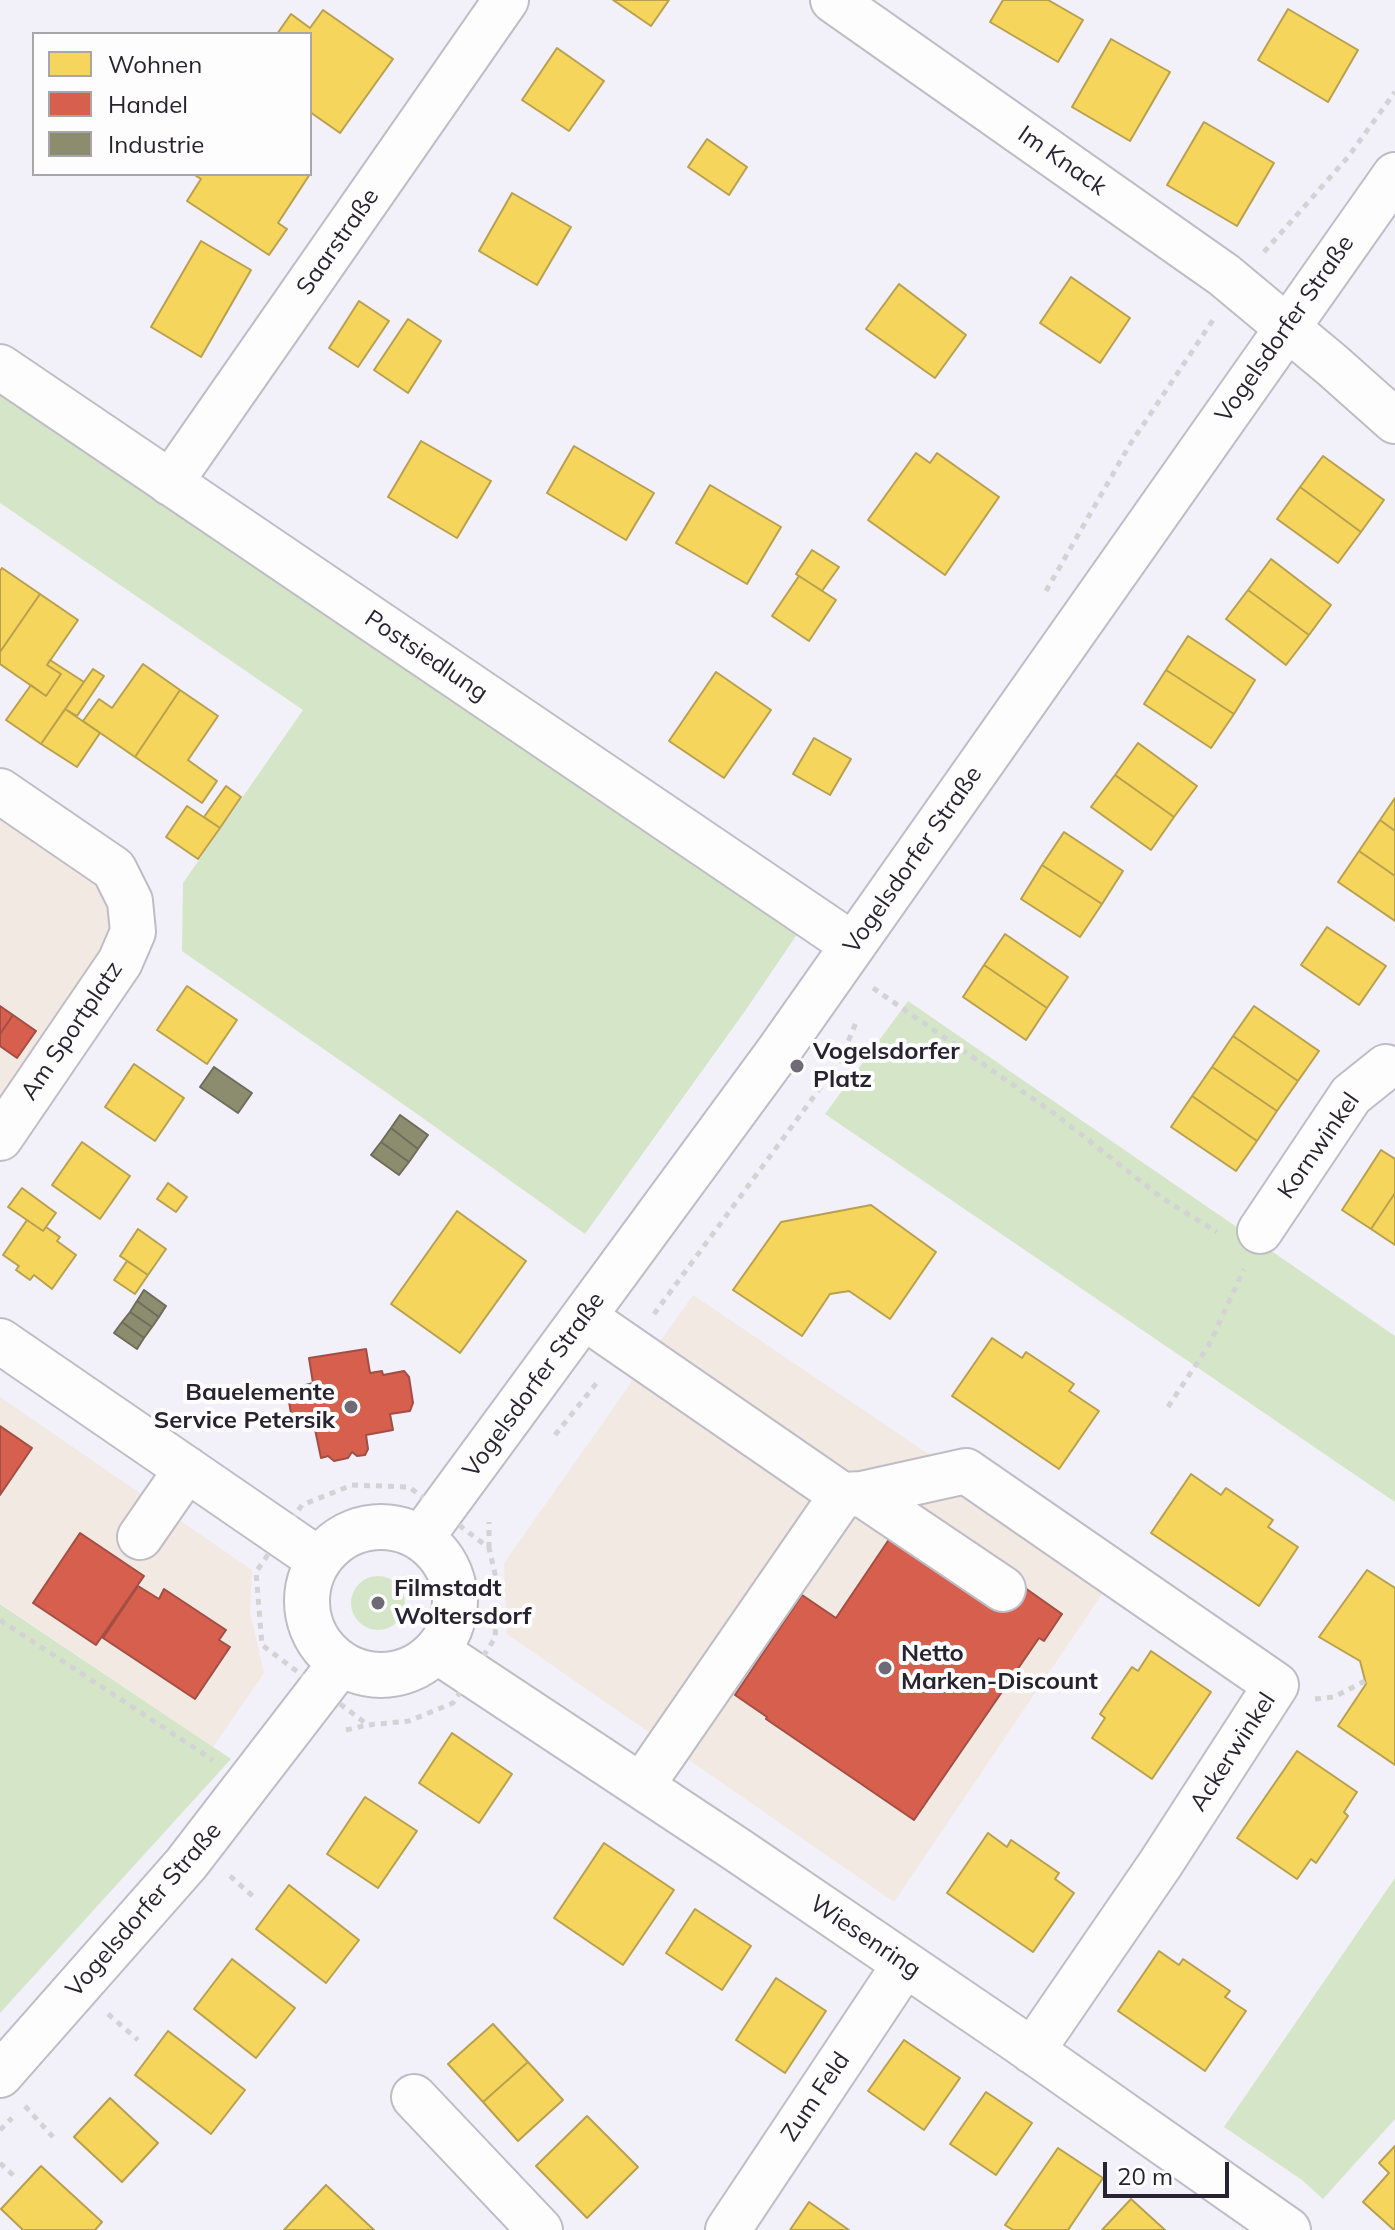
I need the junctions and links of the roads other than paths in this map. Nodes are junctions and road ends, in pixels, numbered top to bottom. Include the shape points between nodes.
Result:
1 (506, 0) edge
2 (833, 0) edge
3 (1395, 175) edge
4 (1286, 326) junction
5 (0, 367) edge
6 (1395, 421) edge
7 (170, 483) junction
8 (0, 791) edge
9 (853, 945) junction
10 (1392, 1064) edge
11 (0, 1138) edge
12 (1256, 1242) road end
13 (584, 1317) junction
14 (0, 1341) edge
15 (187, 1469) junction
16 (852, 1495) junction
17 (432, 1525) junction
18 (140, 1537) dead end
19 (319, 1560) junction
20 (1003, 1589) dead end
21 (454, 1662) junction
22 (331, 1676) junction
23 (642, 1785) junction
24 (905, 1964) junction
25 (1032, 2051) junction
26 (12, 2090) edge
27 (414, 2097) dead end
28 (540, 2230) edge
29 (728, 2230) edge
30 (1288, 2230) edge

1 - 7 street, Saarstraße
2 - 4 street, Im Knack via 1236,285
3 - 4 street, Vogelsdorfer Straße
4 - 6 street
4 - 9 street, Vogelsdorfer Straße
5 - 7 street, Postsiedlung
7 - 9 street, Postsiedlung
8 - 11 street, Am Sportplatz via 114,869 130,901 133,932 120,962
9 - 13 street, Vogelsdorfer Straße
10 - 12 street, Kornwinkel via 1351,1095
13 - 16 street
13 - 17 street, Vogelsdorfer Straße
14 - 15 street
15 - 18 street
15 - 19 street
16 - 20 street
16 - 23 street
16 - 25 street, Ackerwinkel via 966,1471 1276,1685
17 - 19 street via 351,1533
17 - 21 street via 452,1579
19 - 22 street via 308,1586 307,1608
21 - 22 street via 421,1664 402,1673
21 - 23 street, Wiesenring
22 - 26 street, Vogelsdorfer Straße
23 - 24 street, Wiesenring
24 - 25 street, Wiesenring
24 - 29 street, Zum Feld
25 - 30 street, Wiesenring
27 - 28 street

